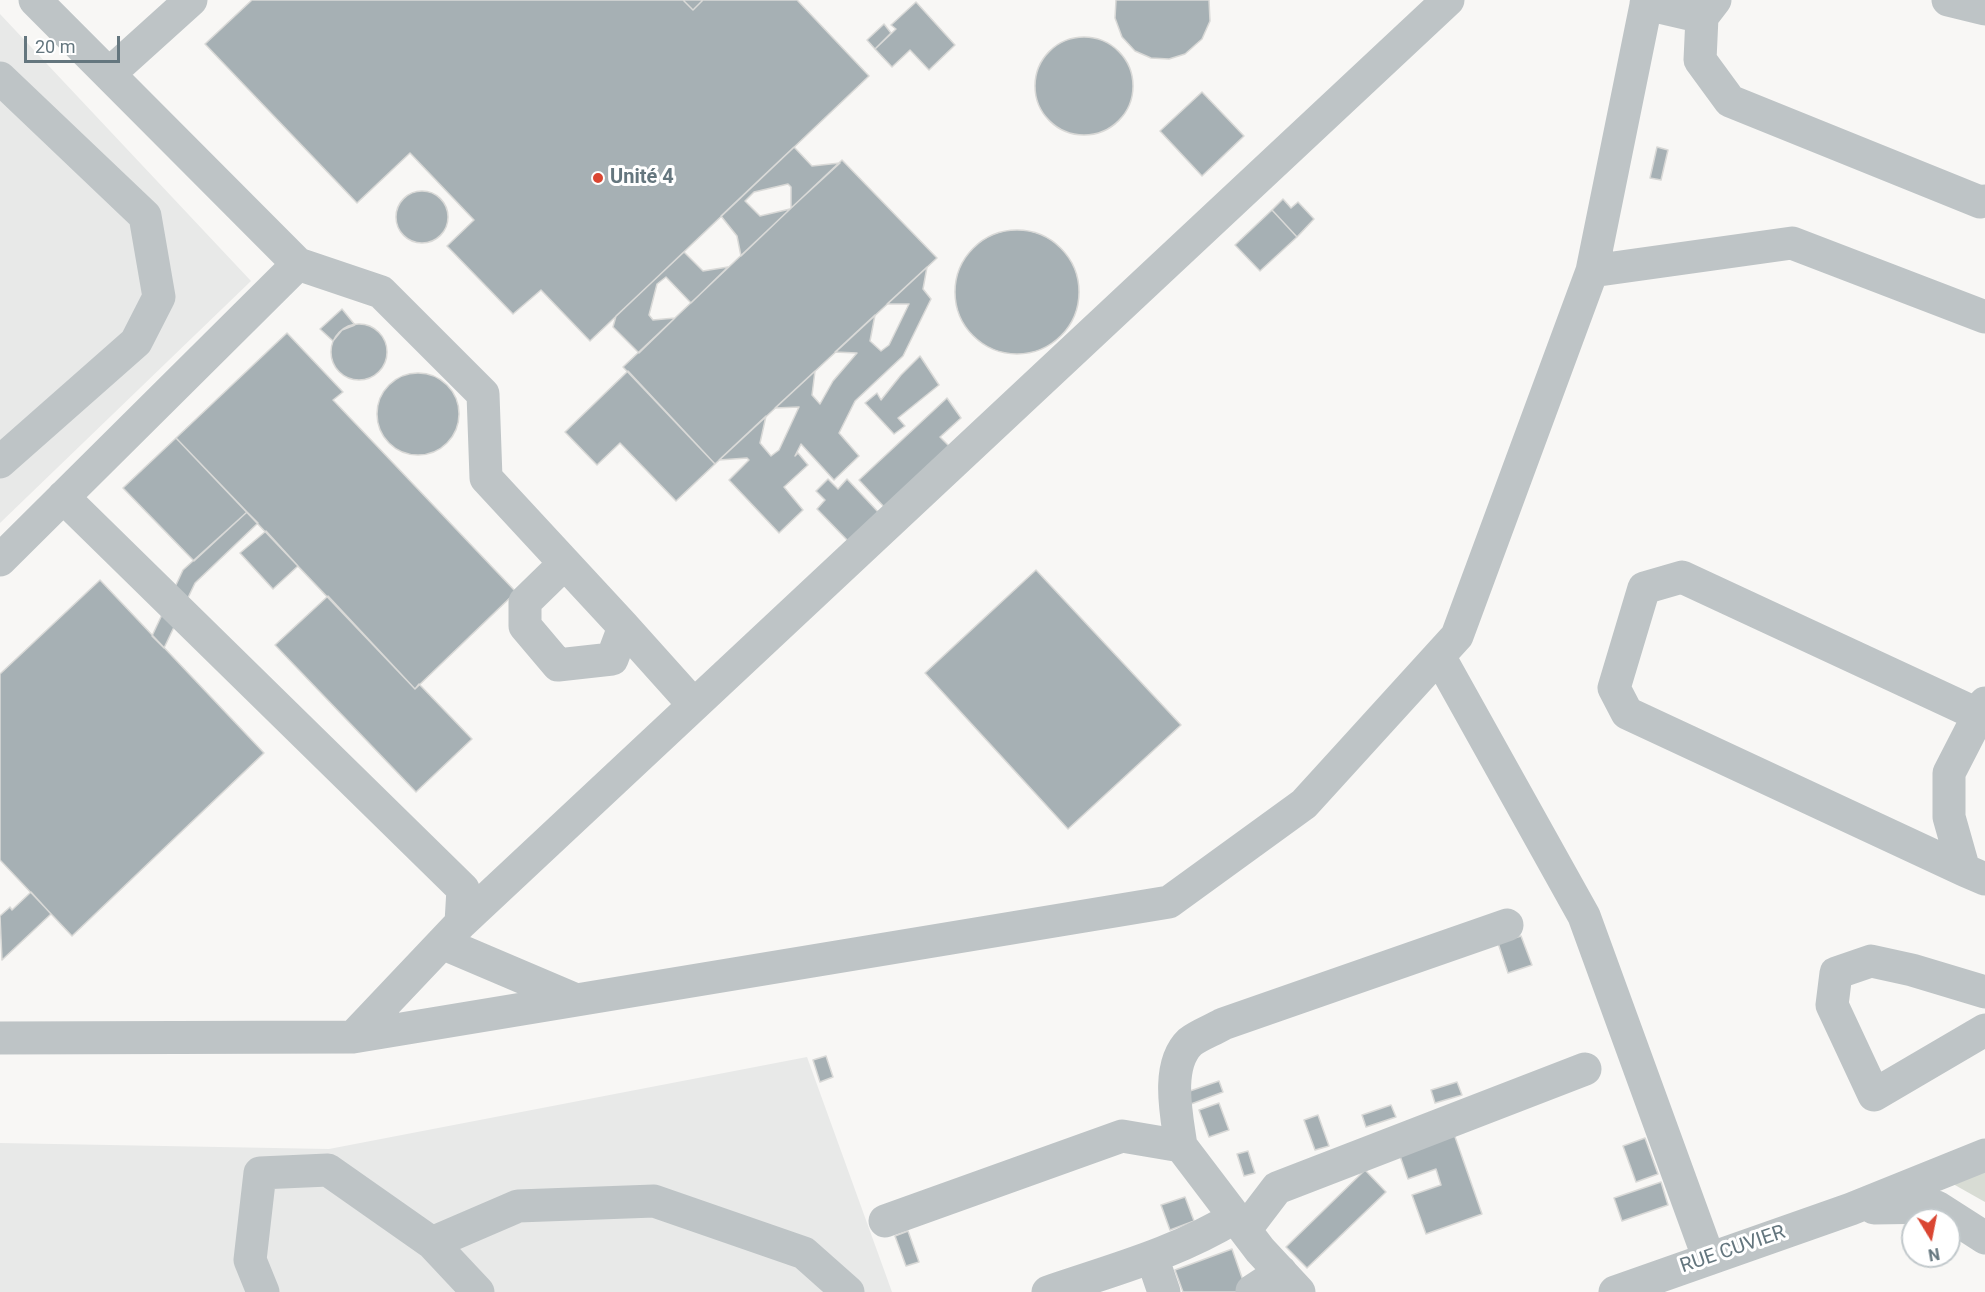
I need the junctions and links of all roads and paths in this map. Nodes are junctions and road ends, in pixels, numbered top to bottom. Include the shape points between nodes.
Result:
1 (35, 0) edge
2 (191, 0) edge
3 (1448, 0) edge
4 (1948, 0) edge
5 (1647, 2) edge
6 (1708, 8) edge
7 (1985, 9) edge
8 (109, 74) junction
9 (0, 78) edge
10 (1985, 201) edge
11 (298, 264) junction
12 (1592, 271) junction
13 (1985, 317) edge
14 (0, 462) edge
15 (63, 497) junction
16 (0, 560) edge
17 (563, 565) junction
18 (624, 627) junction
19 (1439, 656) junction
20 (694, 705) junction
21 (1982, 709) edge
22 (1974, 874) edge
23 (1508, 926) dead end
24 (452, 933) junction
25 (1985, 992) edge
26 (576, 1000) junction
27 (1985, 1030) edge
28 (353, 1037) junction
29 (0, 1038) edge
30 (1585, 1069) dead end
31 (1181, 1146) junction
32 (1985, 1155) edge
33 (1851, 1209) junction
34 (885, 1221) dead end
35 (1240, 1224) junction
36 (1985, 1238) edge
37 (432, 1243) junction
38 (1152, 1257) junction
39 (1708, 1259) junction
40 (1290, 1282) edge
41 (1252, 1291) edge
42 (263, 1292) edge
43 (478, 1292) edge
44 (849, 1292) edge
45 (1048, 1292) edge
46 (1164, 1292) edge
47 (1615, 1292) edge

1 - 8 street
2 - 8 street
3 - 20 street
4 - 7 street
5 - 6 street
5 - 12 street
6 - 10 street via 1700,60 1730,101
8 - 11 street
9 - 14 street via 145,216 159,297 136,342
11 - 15 street
11 - 17 street via 381,292 483,394 486,478
12 - 13 street via 1792,243
12 - 19 street via 1457,636
15 - 16 street
15 - 24 street via 463,888
17 - 18 street
17 - 18 street via 525,602 525,626 558,665 612,658
18 - 20 street
19 - 26 street via 1304,804 1169,902
19 - 39 street via 1584,916
20 - 24 street
21 - 22 street via 1949,773 1949,817
21 - 22 street via 1682,577 1644,588 1614,688 1627,713
23 - 31 street via 1223,1024 1190,1043 1178,1065 1174,1089
24 - 26 street
24 - 28 street
25 - 27 street via 1870,961 1836,973 1832,1005 1874,1095
26 - 28 street
28 - 29 street
30 - 35 street via 1277,1188
31 - 34 street via 1122,1136
31 - 35 street
32 - 33 street, RUE CUVIER
33 - 36 street, RUE CUVIER via 1937,1207
33 - 39 street, RUE CUVIER
35 - 38 street
35 - 40 street
37 - 42 street via 328,1170 260,1173 250,1260
37 - 43 street
37 - 44 street via 518,1206 654,1201 804,1253
38 - 45 street
38 - 46 street
39 - 47 street, RUE CUVIER
40 - 41 street

